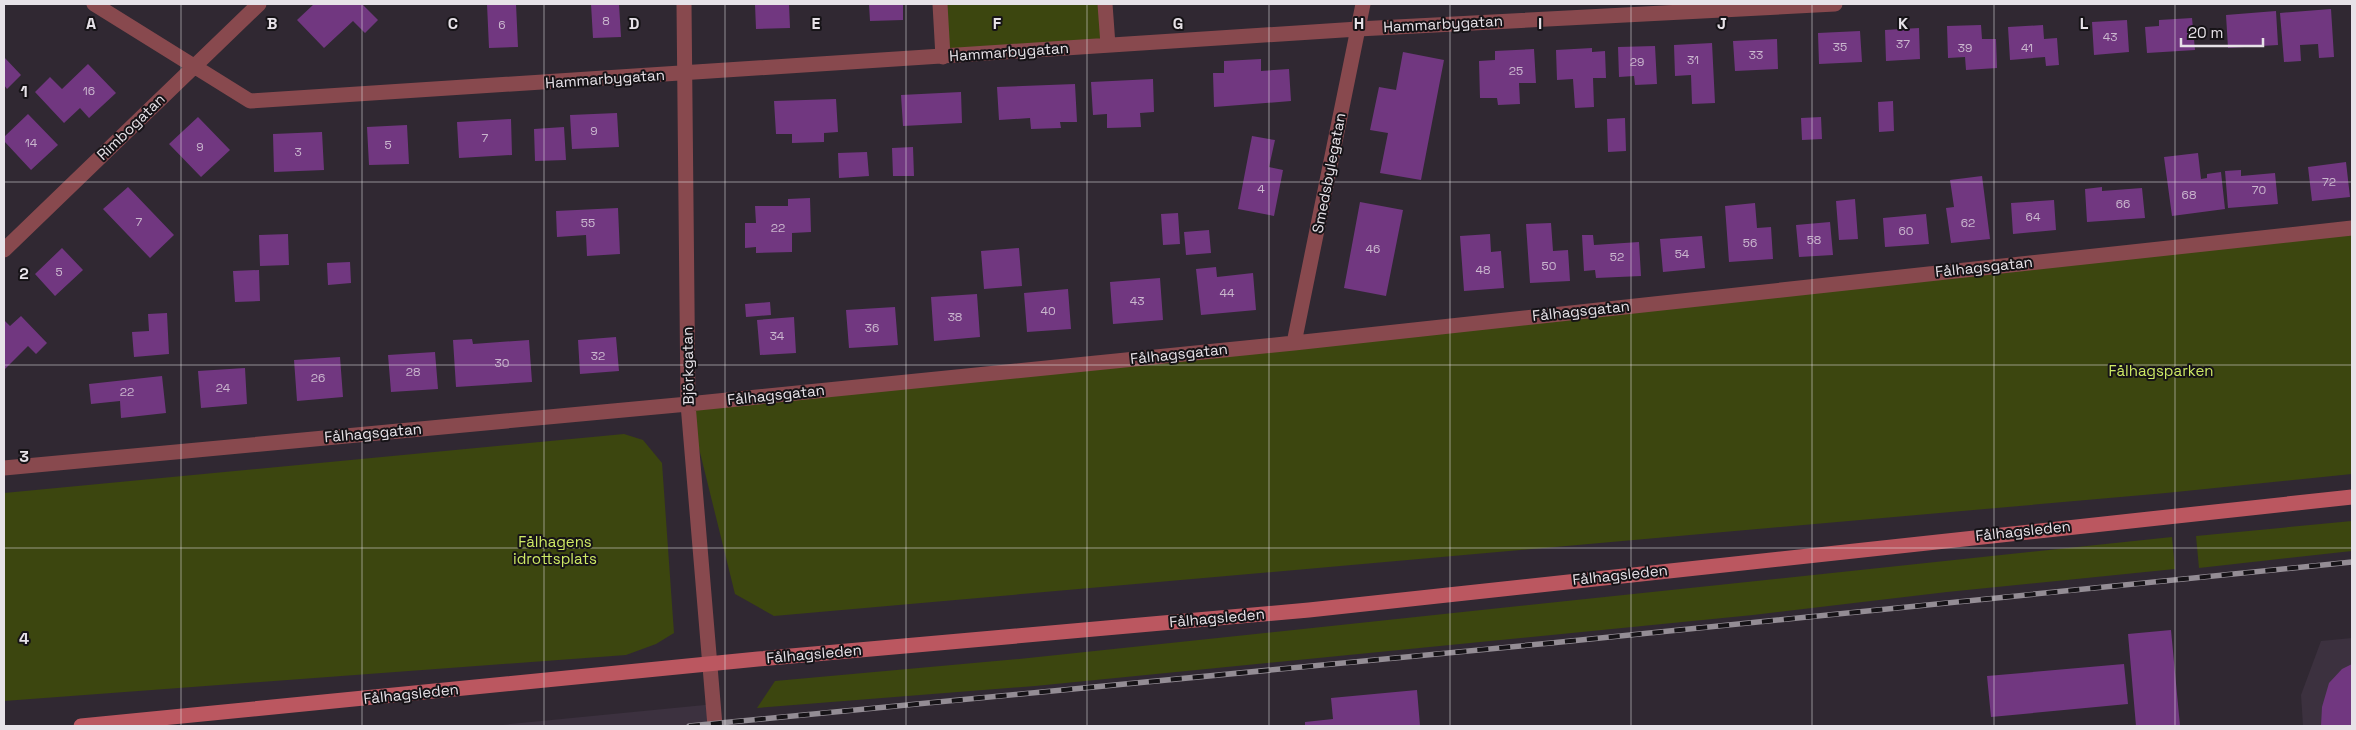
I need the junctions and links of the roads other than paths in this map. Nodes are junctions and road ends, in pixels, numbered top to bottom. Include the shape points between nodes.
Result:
1 (94, 4) edge
2 (259, 4) edge
3 (684, 4) edge
4 (940, 4) edge
5 (1105, 4) edge
6 (1363, 4) edge
7 (1835, 4) edge
8 (1358, 29) junction
9 (1108, 45) junction
10 (943, 58) junction
11 (194, 66) junction
12 (684, 74) junction
13 (2352, 228) edge
14 (4, 250) edge
15 (1294, 343) junction
16 (688, 404) junction
17 (4, 468) edge
18 (2352, 497) edge
19 (711, 664) junction
20 (82, 726) edge
21 (716, 726) edge

1 - 11 street, Hammarbygatan
2 - 11 street, Rimbogatan
3 - 12 street, Björkgatan
4 - 10 street
5 - 9 street
6 - 8 street, Smedsbylegatan
7 - 8 street, Hammarbygatan
8 - 9 street, Hammarbygatan
8 - 15 street, Smedsbylegatan
9 - 10 street, Hammarbygatan
10 - 12 street, Hammarbygatan
11 - 12 street, Hammarbygatan via 250,101
11 - 14 street, Rimbogatan
12 - 16 street, Björkgatan
13 - 15 street, Fålhagsgatan
15 - 16 street, Fålhagsgatan
16 - 17 street, Fålhagsgatan
16 - 19 street, Björkgatan
18 - 19 main road, Fålhagsleden via 1309,610
19 - 20 main road, Fålhagsleden
19 - 21 street, Björkgatan

